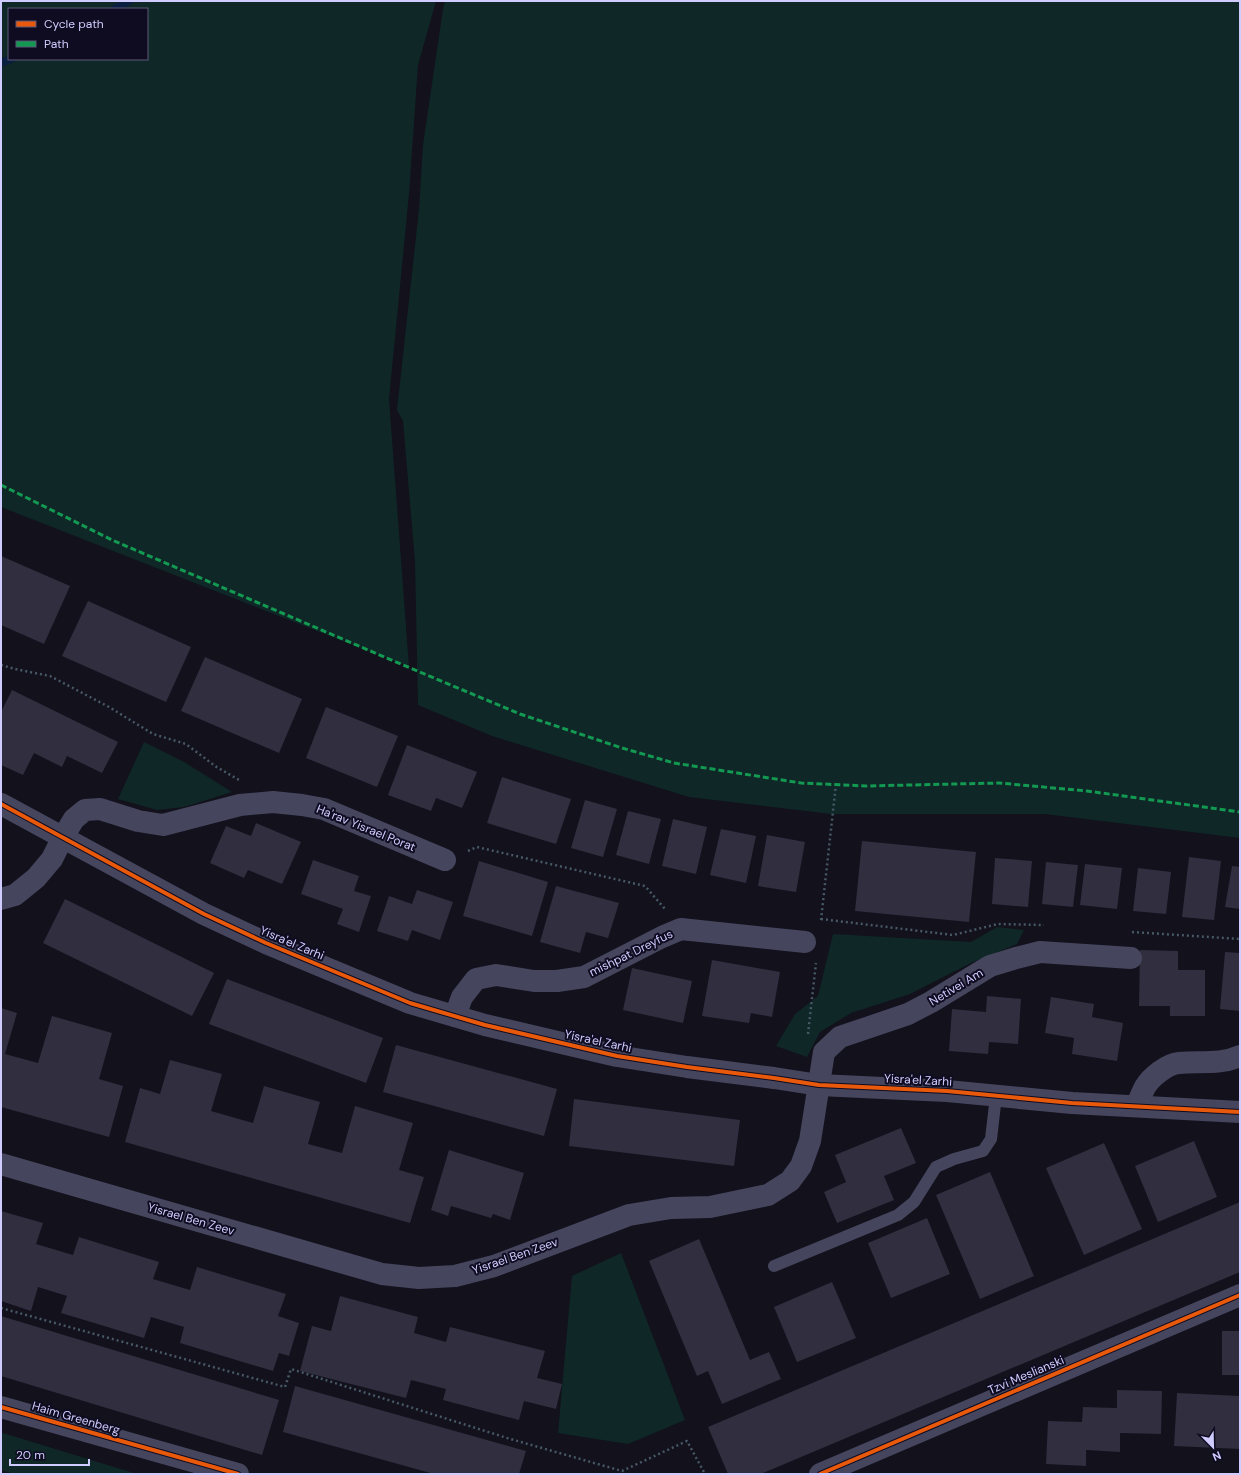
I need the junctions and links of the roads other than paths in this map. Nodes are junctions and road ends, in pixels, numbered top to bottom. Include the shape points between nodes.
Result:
1 (1, 804) edge
2 (63, 837) junction
3 (445, 860) road end
4 (1, 899) edge
5 (805, 942) dead end
6 (1131, 958) dead end
7 (455, 1016) junction
8 (1240, 1056) edge
9 (819, 1085) junction
10 (996, 1096) junction
11 (1136, 1106) junction
12 (1240, 1112) edge
13 (1, 1164) edge
14 (774, 1266) dead end
15 (1240, 1295) edge
16 (1, 1407) edge
17 (238, 1474) edge
18 (820, 1474) edge

1 - 2 street, Yisra'el Zarhi
2 - 3 street, Ha'rav Yisrael Porat via 74,819 85,810 100,809 138,821 163,825 240,805 273,802 324,809
2 - 4 street, Ha'rav Yisrael Porat via 52,859 36,878 15,895
2 - 7 street, Yisra'el Zarhi via 204,914 266,944 410,1003
5 - 7 street, mishpat Dreyfus via 681,929 584,977 534,981 496,975 476,979 462,997
6 - 9 street, Netivei Am via 1040,952 990,966 908,1014 840,1037 824,1052
7 - 9 street, Yisra'el Zarhi via 618,1056
8 - 11 street via 1209,1063 1178,1063 1159,1072 1146,1086
9 - 10 street, Yisra'el Zarhi
9 - 13 street, Yisrael Ben Zeev via 810,1141 801,1166 790,1181 768,1195 710,1207 671,1208 629,1215 494,1266 455,1276 419,1278 382,1274
10 - 11 street, Yisra'el Zarhi
10 - 14 lane via 991,1139 983,1151 936,1166 914,1202 898,1215
11 - 12 street, Yisra'el Zarhi
15 - 18 street, Tzvi Meslianski
16 - 17 street, Haim Greenberg

